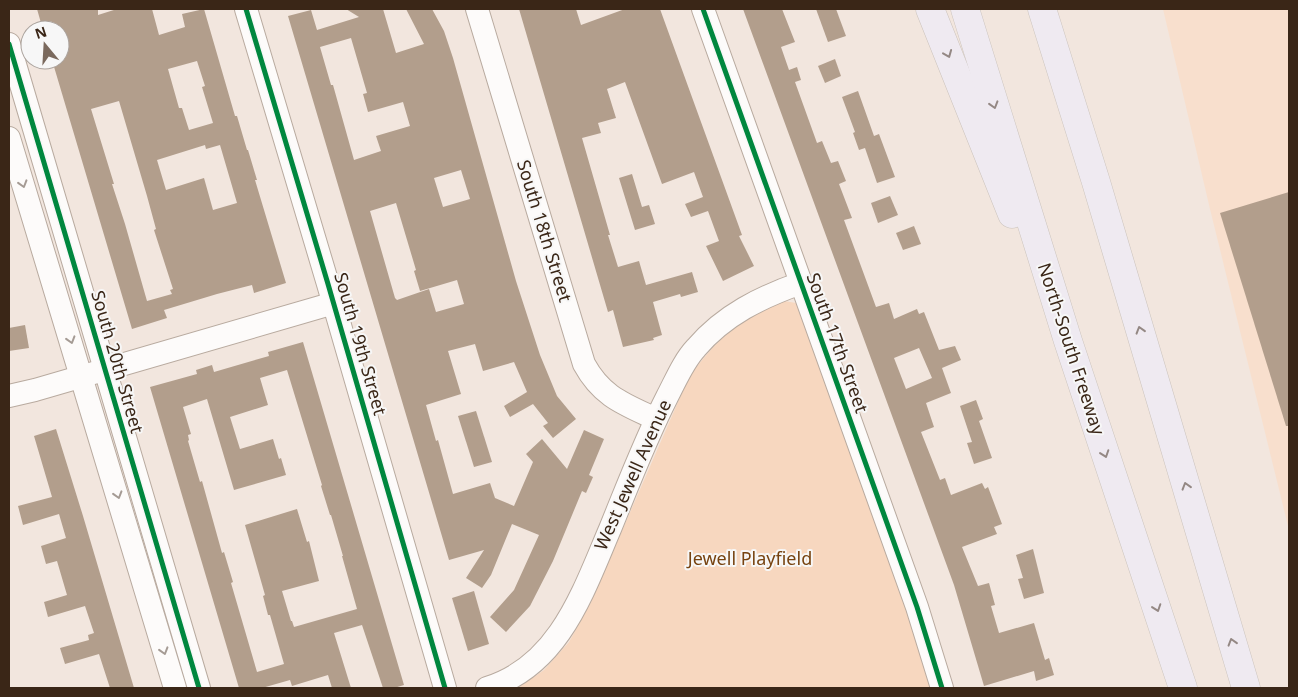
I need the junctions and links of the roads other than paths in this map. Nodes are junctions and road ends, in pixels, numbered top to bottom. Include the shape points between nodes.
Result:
1 (246, 9) edge
2 (477, 9) edge
3 (703, 9) edge
4 (930, 9) edge
5 (964, 9) edge
6 (1042, 9) edge
7 (1060, 9) edge
8 (9, 44) edge
9 (9, 138) edge
10 (1096, 182) junction
11 (801, 282) junction
12 (334, 303) junction
13 (1068, 341) junction
14 (105, 369) junction
15 (82, 376) junction
16 (9, 396) edge
17 (656, 419) junction
18 (175, 688) edge
19 (199, 688) edge
20 (445, 688) edge
21 (487, 688) edge
22 (942, 688) edge
23 (1183, 688) edge
24 (1246, 688) edge

1 - 12 street, South 19th Street
2 - 17 street, South 18th Street via 584,364 592,378 611,397
3 - 11 street, South 17th Street
4 -> 13 highway via 997,179
5 -> 13 highway, North-South Freeway
6 - 10 highway
7 - 10 highway
8 - 14 street, South 20th Street
9 -> 15 street, South 20th Street
24 -> 10 highway
11 - 17 street, West Jewell Avenue via 758,300 716,326 683,365
11 - 22 street, South 17th Street via 917,607
12 - 14 street
12 - 20 street, South 19th Street
13 -> 23 highway, North-South Freeway
14 - 15 street
14 - 19 street, South 20th Street
15 - 16 street
15 -> 18 street, South 20th Street
17 - 21 street, West Jewell Avenue via 571,617 535,661 512,677

